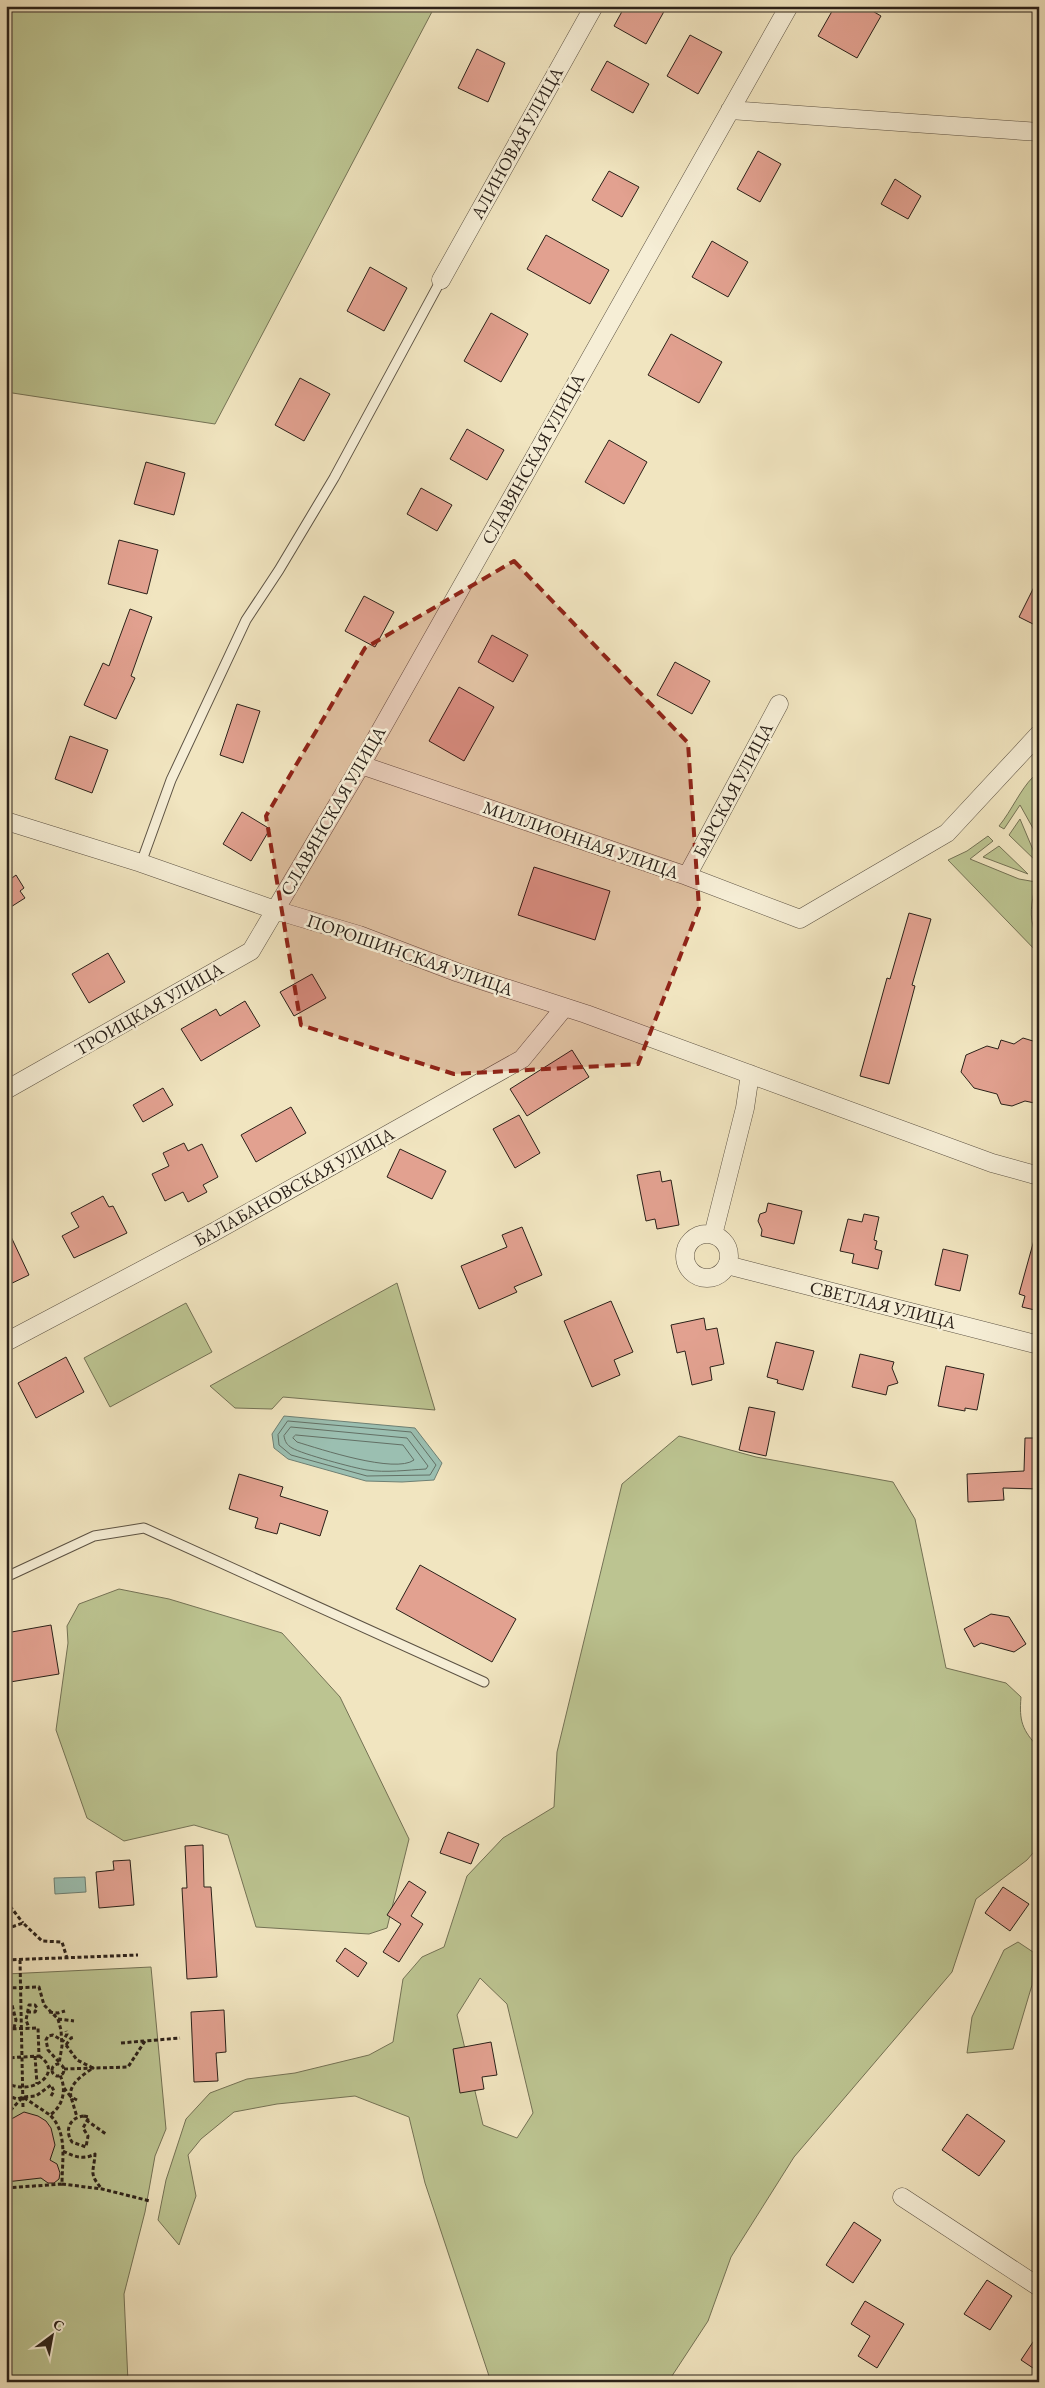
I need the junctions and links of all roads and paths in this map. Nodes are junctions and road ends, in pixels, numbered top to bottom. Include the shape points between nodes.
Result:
1 (594, 6) edge
2 (789, 6) edge
3 (730, 110) junction
4 (1039, 132) edge
5 (440, 280) joint
6 (780, 704) dead end
7 (1039, 734) edge
8 (361, 765) junction
9 (6, 821) edge
10 (141, 863) junction
11 (687, 876) junction
12 (275, 910) junction
13 (564, 1008) junction
14 (750, 1074) junction
15 (6, 1090) edge
16 (1039, 1176) edge
17 (712, 1235) junction
18 (727, 1265) junction
19 (6, 1342) edge
20 (1039, 1345) edge
21 (6, 1577) edge
22 (484, 1682) dead end
23 (6, 1901) edge
24 (23, 1923) junction
25 (6, 1929) edge
26 (138, 1955) dead end
27 (67, 1958) junction
28 (6, 1960) edge
29 (20, 1960) junction
30 (6, 1988) edge
31 (20, 1988) junction
32 (6, 2006) edge
33 (65, 2011) dead end
34 (14, 2012) junction
35 (28, 2012) dead end
36 (49, 2012) junction
37 (6, 2013) edge
38 (58, 2019) junction
39 (74, 2021) dead end
40 (14, 2028) junction
41 (21, 2028) junction
42 (29, 2028) junction
43 (6, 2029) edge
44 (52, 2031) dead end
45 (66, 2031) dead end
46 (53, 2035) junction
47 (75, 2036) dead end
48 (180, 2038) dead end
49 (63, 2041) junction
50 (145, 2041) junction
51 (121, 2043) dead end
52 (66, 2045) junction
53 (37, 2056) junction
54 (22, 2057) junction
55 (8, 2058) edge
56 (59, 2063) junction
57 (92, 2068) junction
58 (64, 2069) junction
59 (51, 2070) junction
60 (60, 2075) junction
61 (6, 2082) edge
62 (37, 2084) junction
63 (10, 2085) junction
64 (64, 2088) junction
65 (23, 2089) junction
66 (6, 2095) edge
67 (52, 2096) dead end
68 (23, 2097) junction
69 (71, 2097) junction
70 (77, 2100) dead end
71 (24, 2108) dead end
72 (6, 2115) edge
73 (50, 2115) junction
74 (77, 2117) junction
75 (86, 2120) junction
76 (61, 2133) junction
77 (68, 2134) junction
78 (106, 2134) dead end
79 (62, 2150) junction
80 (62, 2184) junction
81 (6, 2188) edge
82 (102, 2188) junction
83 (902, 2197) dead end
84 (150, 2200) dead end
85 (1039, 2287) edge

1 - 5 street, АЛИНОВАЯ УЛИЦА
2 - 3 street, СЛАВЯНСКАЯ УЛИЦА
3 - 4 street
3 - 8 street, СЛАВЯНСКАЯ УЛИЦА
5 - 10 lane via 334,478 246,620 171,780
6 - 11 street, БАРСКАЯ УЛИЦА
7 - 11 street, МИЛЛИОННАЯ УЛИЦА via 947,833 800,919
8 - 11 street, МИЛЛИОННАЯ УЛИЦА
8 - 12 street, СЛАВЯНСКАЯ УЛИЦА
9 - 10 street, ПОРОШИНСКАЯ УЛИЦА
10 - 12 street, ПОРОШИНСКАЯ УЛИЦА
12 - 13 street, ПОРОШИНСКАЯ УЛИЦА via 359,935
12 - 15 street, ТРОИЦКАЯ УЛИЦА via 251,950
13 - 14 street, ПОРОШИНСКАЯ УЛИЦА
13 - 19 street, БАЛАБАНОВСКАЯ УЛИЦА via 522,1059 214,1232
14 - 16 street, ПОРОШИНСКАЯ УЛИЦА via 992,1163
14 - 17 street via 745,1108
17 - 18 street via 726,1245
17 - 18 street via 698,1237 689,1245 688,1266 697,1275 711,1278
18 - 20 street, СВЕТЛАЯ УЛИЦА
21 - 22 lane via 94,1536 144,1528
23 - 24 path
24 - 25 path
24 - 27 path via 42,1941 62,1942
26 - 27 path
27 - 29 path
28 - 29 path
29 - 31 path
30 - 31 path
31 - 36 path via 39,1987
31 - 41 path
32 - 34 path via 12,2005
33 - 36 path via 58,2014
34 - 37 path
34 - 40 path
35 - 42 path
36 - 38 path
38 - 39 path
38 - 49 path
40 - 41 path
40 - 43 path
41 - 42 path
41 - 54 path
42 - 53 path via 38,2028
44 - 46 path
45 - 49 path
46 - 49 path
46 - 56 path via 48,2036 46,2044
47 - 52 path
48 - 50 path
49 - 52 path
49 - 56 path
50 - 51 path
50 - 57 path via 128,2067
52 - 57 path via 77,2060
53 - 54 path
53 - 59 path
53 - 62 path
54 - 55 path
54 - 65 path
55 - 63 path
56 - 58 path
56 - 59 path
57 - 58 path
57 - 69 path via 74,2083
58 - 60 path
59 - 60 path
59 - 62 path
60 - 64 path
61 - 63 path
62 - 65 path
63 - 65 path
64 - 69 path
64 - 73 path via 61,2102
65 - 68 path
66 - 68 path via 17,2099
67 - 68 path via 54,2086 48,2086 30,2098
68 - 71 path
68 - 72 path
68 - 73 path
69 - 70 path
69 - 74 path
73 - 76 path
74 - 75 path via 89,2116
74 - 77 path via 71,2122
75 - 77 path via 83,2128 88,2136 86,2147 76,2145
75 - 78 path
76 - 77 path
76 - 79 path
79 - 80 path
79 - 82 path via 78,2158 96,2154 91,2172
80 - 81 path
80 - 82 path
82 - 84 path
83 - 85 street

